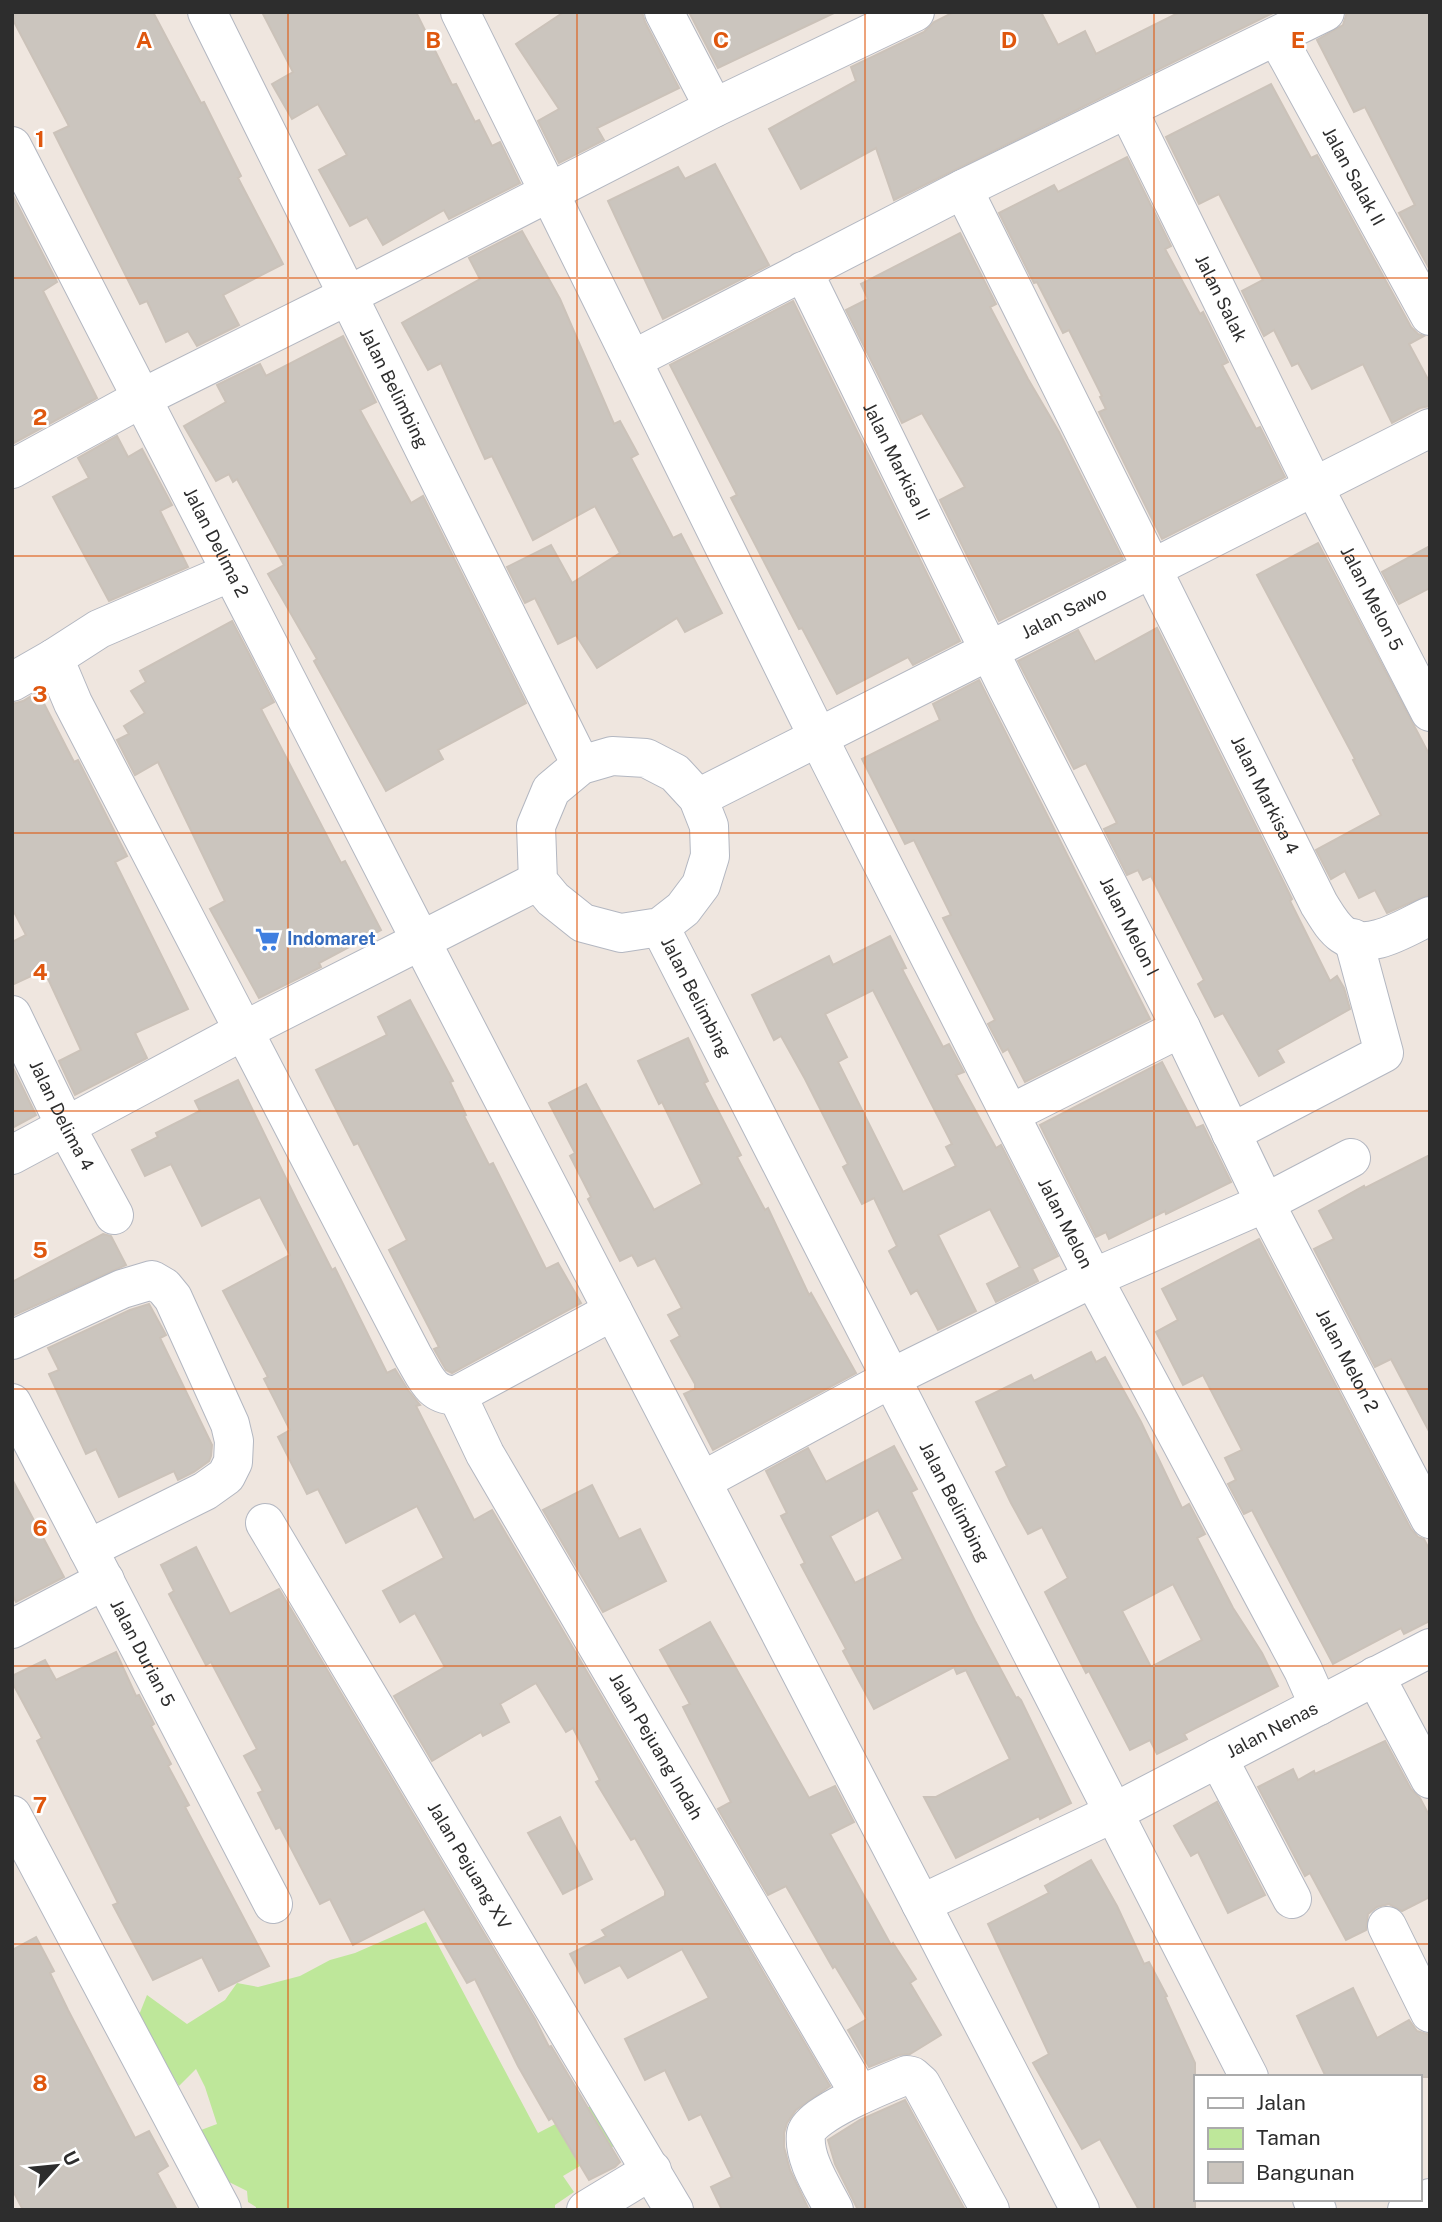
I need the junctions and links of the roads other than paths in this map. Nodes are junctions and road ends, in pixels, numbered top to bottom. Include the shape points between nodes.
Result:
1 (207, 12) edge
2 (460, 12) edge
3 (664, 12) edge
4 (915, 12) edge
5 (1325, 12) edge
6 (874, 22) edge
7 (1277, 37) junction
8 (714, 108) junction
9 (1128, 110) junction
10 (12, 146) edge
11 (963, 189) junction
12 (548, 194) junction
13 (803, 271) junction
14 (348, 295) junction
15 (1430, 316) edge
16 (632, 360) junction
17 (142, 398) junction
18 (1430, 428) edge
19 (12, 470) edge
20 (1314, 487) junction
21 (1151, 569) junction
22 (231, 572) junction
23 (991, 650) junction
24 (54, 658) junction
25 (12, 682) edge
26 (1430, 712) edge
27 (818, 737) junction
28 (581, 765) junction
29 (698, 798) junction
30 (538, 881) junction
31 (1430, 916) edge
32 (660, 927) junction
33 (1353, 938) junction
34 (421, 941) junction
35 (12, 1015) edge
36 (1181, 1028) junction
37 (245, 1031) junction
38 (1010, 1114) junction
39 (66, 1127) junction
40 (1231, 1133) junction
41 (12, 1155) edge
42 (1351, 1158) dead end
43 (1265, 1203) junction
44 (114, 1215) dead end
45 (1093, 1278) junction
46 (613, 1311) junction
47 (12, 1340) edge
48 (891, 1378) junction
49 (457, 1395) junction
50 (12, 1402) edge
51 (702, 1481) junction
52 (1430, 1520) edge
53 (265, 1523) dead end
54 (97, 1565) junction
55 (12, 1629) edge
56 (1430, 1648) edge
57 (1375, 1676) junction
58 (1319, 1706) junction
59 (1218, 1758) junction
60 (1430, 1779) edge
61 (1114, 1812) junction
62 (12, 1815) edge
63 (1292, 1899) dead end
64 (273, 1904) dead end
65 (921, 1904) junction
66 (1387, 1926) dead end
67 (1430, 2013) edge
68 (1248, 2075) edge
69 (860, 2095) junction
70 (652, 2170) junction
71 (1430, 2198) edge
72 (222, 2210) edge
73 (586, 2210) edge
74 (674, 2210) edge
75 (834, 2210) edge
76 (990, 2210) edge
77 (1080, 2210) edge
78 (1407, 2210) edge

1 - 14 street, Jalan Belimbing
2 - 12 street, Jalan Melon
3 - 8 street
4 - 6 street
5 - 7 street
6 - 8 street
7 - 9 street
7 - 15 street, Jalan Salak II
8 - 12 street
9 - 11 street
9 - 20 street, Jalan Salak
10 - 17 street, Jalan Delima 2
11 - 13 street
11 - 21 street, Jalan Markisa 4
12 - 14 street
12 - 16 street, Jalan Melon
13 - 16 street
13 - 23 street, Jalan Markisa II
14 - 17 street
14 - 28 street, Jalan Belimbing
16 - 27 street, Jalan Melon
17 - 19 street
17 - 22 street, Jalan Delima 2
18 - 20 street, Jalan Sawo
20 - 21 street, Jalan Sawo
20 - 26 street, Jalan Melon 5
21 - 23 street, Jalan Sawo
21 - 33 street, Jalan Markisa 4 via 1319,904 1344,936
22 - 24 street via 99,629
22 - 34 street, Jalan Delima 2
23 - 27 street, Jalan Sawo
23 - 36 street, Jalan Melon I
24 - 25 street
24 - 37 street via 73,703
27 - 29 street, Jalan Sawo
27 - 38 street, Jalan Melon
28 - 29 street via 612,755 646,758 675,773
28 - 30 street via 551,790 536,826
29 - 32 street via 709,826 710,856 701,885 683,909
30 - 32 street via 583,923 621,933
30 - 34 street
31 - 33 street via 1383,938
32 - 48 street, Jalan Belimbing
33 - 40 street via 1384,1053
34 - 37 street
34 - 46 street, Jalan Delima 2
35 - 39 street, Jalan Delima 4
36 - 38 street
36 - 40 street, Jalan Melon I
37 - 39 street
37 - 49 street via 413,1356 436,1391
38 - 45 street, Jalan Melon
39 - 41 street
39 - 44 street, Jalan Delima 4
40 - 43 street, Jalan Melon I
42 - 43 street
43 - 45 street
43 - 52 street, Jalan Melon 2
45 - 48 street
45 - 58 street, Jalan Melon
46 - 49 street
46 - 51 street, Jalan Delima 2
47 - 54 street via 122,1289 152,1280 173,1298 230,1424 233,1462 226,1476
48 - 51 street
48 - 61 street, Jalan Belimbing
49 - 69 street, Jalan Pejuang Indah via 485,1454
50 - 54 street, Jalan Durian 5
51 - 65 street, Jalan Delima 2
53 - 70 street, Jalan Pejuang XV
54 - 55 street
54 - 64 street, Jalan Durian 5
56 - 57 street, Jalan Nenas
57 - 58 street, Jalan Nenas
57 - 60 street
58 - 59 street, Jalan Nenas
59 - 61 street, Jalan Nenas
59 - 63 street
61 - 65 street, Jalan Nenas
61 - 68 street, Jalan Belimbing
62 - 72 street
65 - 77 street, Jalan Delima 2
66 - 67 street
69 - 75 street via 806,2130 810,2159
69 - 76 street via 907,2076 917,2080
70 - 73 street
70 - 74 street, Jalan Pejuang XV
71 - 78 street

